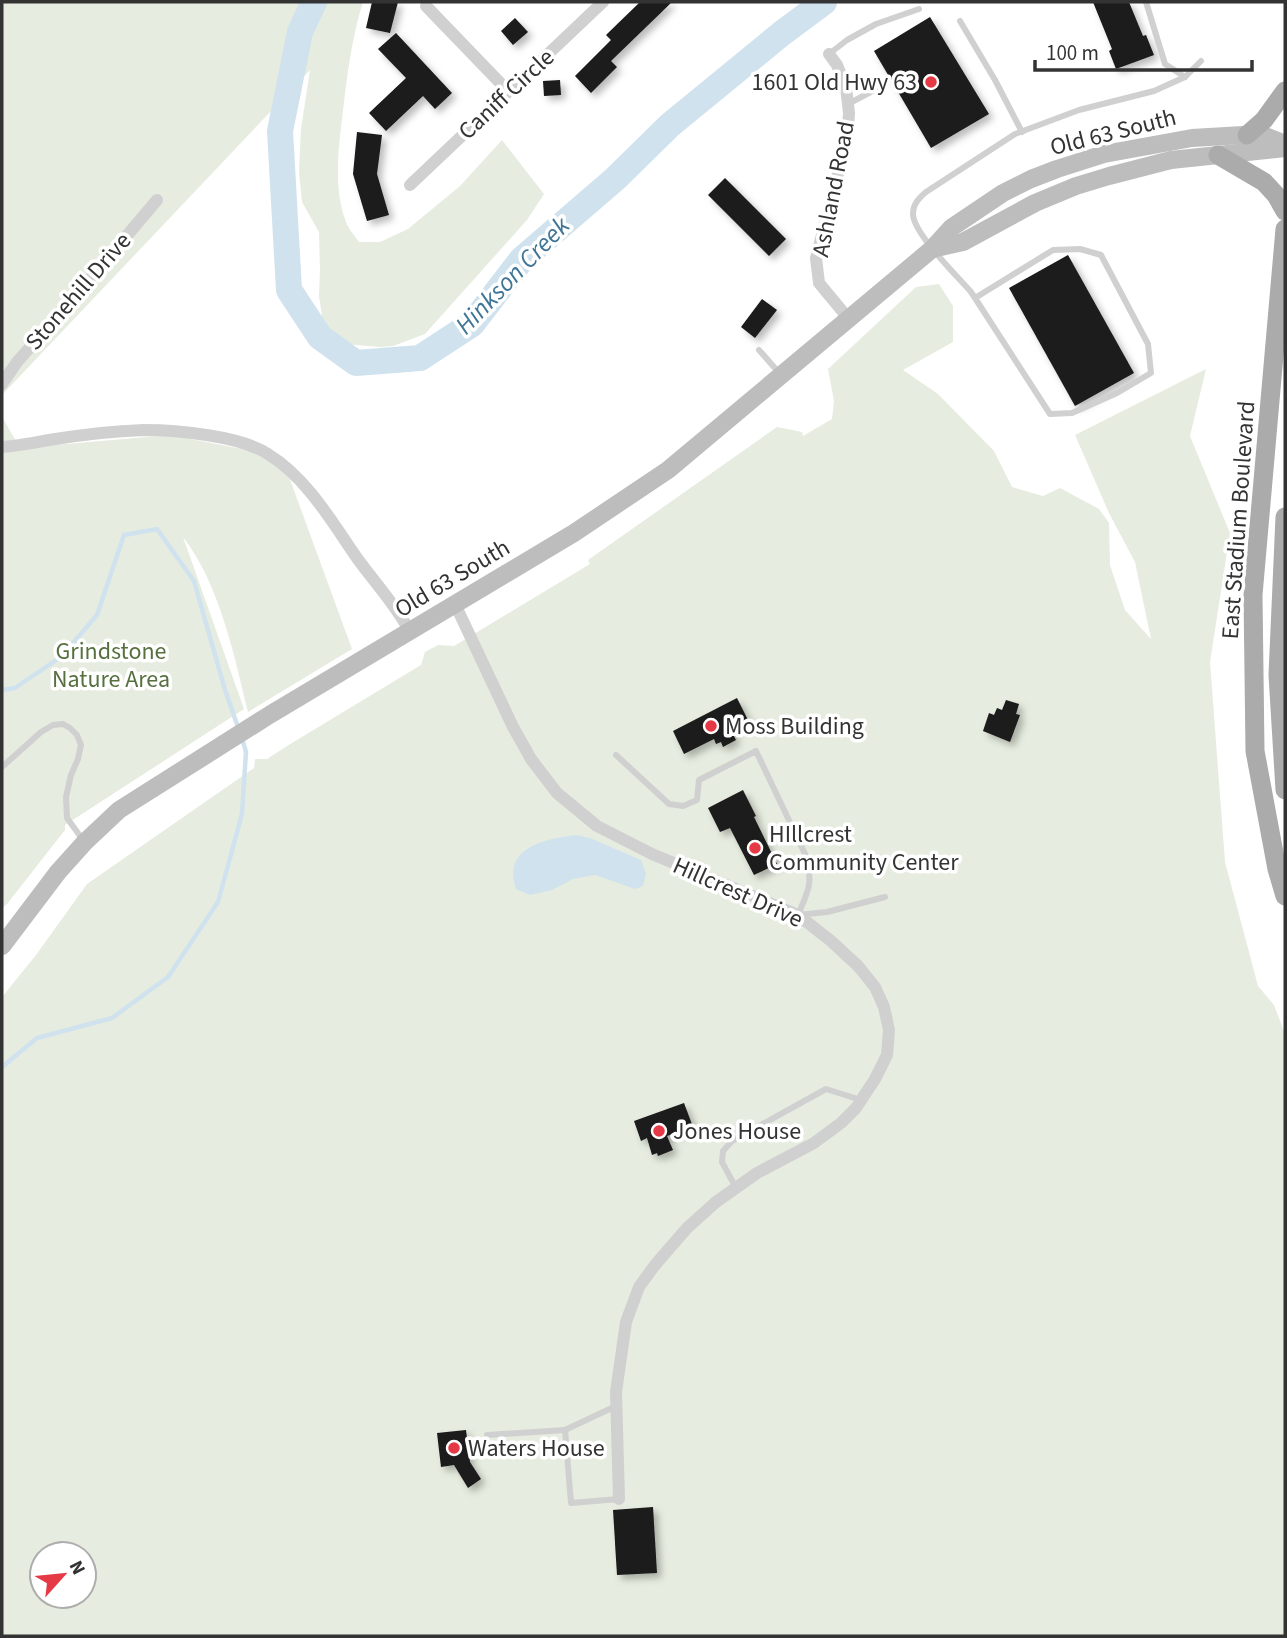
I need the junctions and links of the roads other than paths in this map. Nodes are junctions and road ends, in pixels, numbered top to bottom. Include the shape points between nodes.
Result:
1 (603, 2) edge
2 (1146, 2) edge
3 (426, 6) dead end
4 (919, 9) dead end
5 (960, 21) dead end
6 (829, 54) joint
7 (1201, 61) dead end
8 (1185, 78) junction
9 (882, 86) dead end
10 (508, 91) junction
11 (1285, 91) edge
12 (848, 104) junction
13 (1022, 132) junction
14 (1247, 135) junction
15 (1285, 146) edge
16 (1218, 155) junction
17 (410, 186) dead end
18 (157, 200) dead end
19 (1285, 211) edge
20 (1285, 229) edge
21 (932, 249) junction
22 (975, 298) junction
23 (848, 318) junction
24 (759, 350) dead end
25 (782, 376) junction
26 (2, 384) edge
27 (2, 447) edge
28 (1285, 517) edge
29 (455, 604) junction
30 (410, 632) junction
31 (615, 755) dead end
32 (2, 767) edge
33 (1285, 790) edge
34 (85, 842) junction
35 (1285, 896) edge
36 (884, 897) dead end
37 (798, 915) junction
38 (2, 946) edge
39 (862, 1100) junction
40 (736, 1188) junction
41 (616, 1406) junction
42 (565, 1430) junction
43 (487, 1435) dead end
44 (619, 1499) joint

1 - 10 street, Caniff Circle
2 - 8 lane via 1166,64
3 - 10 street
4 - 6 lane via 876,24
5 - 13 lane
6 - 12 street, Ashland Road via 846,87
7 - 8 lane
8 - 13 lane
9 - 12 lane
10 - 17 street, Caniff Circle
11 - 14 main road
12 - 23 street, Ashland Road via 847,139 816,258 819,283
13 - 21 lane via 916,202 912,216
14 - 15 main road, Old 63 South via 1260,134
14 - 21 main road, Old 63 South via 1192,138 1104,154 1057,169 1003,193 951,228
15 - 16 main road, Old 63 South
16 - 19 main road via 1264,182
16 - 21 main road, Old 63 South via 1171,160 1076,186 963,242
18 - 26 street, Stonehill Drive
20 - 35 main road, East Stadium Boulevard via 1252,595 1255,751
21 - 22 lane
21 - 23 main road, Old 63 South
22 - 22 lane via 1050,414 1072,412 1151,373 1148,344 1101,255 1080,249 1054,250
23 - 25 main road, Old 63 South
24 - 25 lane
25 - 29 main road, Old 63 South via 668,470
27 - 30 street via 144,430 243,443 268,453 325,510
28 - 33 main road, East Stadium Boulevard via 1278,675
29 - 30 main road, Old 63 South
29 - 37 street, Hillcrest Drive via 513,727 557,793 597,826 652,854
30 - 34 main road, Old 63 South via 191,764 120,810
31 - 37 lane via 670,804 683,806 697,800 699,780 756,751 806,856 808,891
32 - 34 lane via 53,725 71,728 80,745 65,797 67,818
34 - 38 main road, Old 63 South
36 - 37 lane
37 - 39 street, Hillcrest Drive via 858,966 884,1007 889,1030 887,1055
39 - 40 street, Hillcrest Drive via 830,1132
39 - 40 lane via 826,1089 732,1141 723,1151 722,1162
40 - 41 street, Hillcrest Drive via 687,1228 639,1287 626,1322
41 - 42 lane
41 - 44 street, Hillcrest Drive
42 - 43 lane
42 - 44 lane via 571,1503

